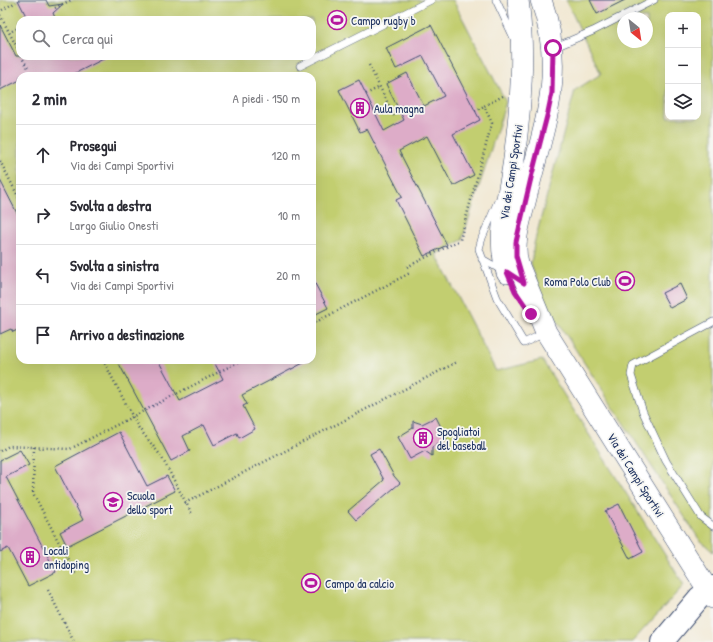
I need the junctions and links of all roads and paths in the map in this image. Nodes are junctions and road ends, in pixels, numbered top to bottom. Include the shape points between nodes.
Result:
1 (71, 0) edge
2 (430, 0) edge
3 (496, 0) edge
4 (518, 0) edge
5 (542, 0) edge
6 (654, 0) edge
7 (16, 2) dead end
8 (55, 8) dead end
9 (2, 10) dead end
10 (0, 15) edge
11 (16, 29) edge
12 (12, 31) dead end
13 (16, 45) edge
14 (522, 54) junction
15 (316, 58) edge
16 (553, 58) junction
17 (24, 60) edge
18 (312, 60) edge
19 (369, 65) dead end
20 (300, 66) dead end
21 (28, 68) dead end
22 (380, 87) junction
23 (366, 94) dead end
24 (503, 96) dead end
25 (484, 106) junction
26 (398, 108) dead end
27 (392, 111) junction
28 (475, 111) dead end
29 (394, 116) dead end
30 (0, 161) edge
31 (513, 168) junction
32 (16, 192) edge
33 (482, 259) junction
34 (407, 267) dead end
35 (410, 273) dead end
36 (498, 273) junction
37 (524, 283) junction
38 (316, 322) edge
39 (713, 322) edge
40 (546, 332) junction
41 (456, 362) dead end
42 (105, 364) edge
43 (234, 364) edge
44 (132, 417) junction
45 (34, 447) junction
46 (0, 451) edge
47 (185, 503) junction
48 (192, 514) dead end
49 (713, 526) edge
50 (76, 575) dead end
51 (48, 590) dead end
52 (711, 592) edge
53 (74, 642) edge
54 (662, 642) edge

1 - 8 path
2 - 15 lane
3 - 14 lane
4 - 14 main road, Via dei Campi Sportivi
5 - 16 main road, Via dei Campi Sportivi
6 - 16 lane via 593,31
7 - 9 path
10 - 13 path
11 - 12 path
14 - 16 main road via 532,66 541,69
14 - 31 main road, Via dei Campi Sportivi via 520,114
16 - 37 main road, Via dei Campi Sportivi via 552,93 516,242 516,256
17 - 21 path
18 - 20 lane
19 - 22 path
22 - 23 path
22 - 27 path
24 - 25 path
25 - 28 path
25 - 34 path via 492,123 460,240
26 - 27 path
27 - 29 path
30 - 32 path
31 - 33 lane via 482,238 479,249
31 - 36 main road, Via dei Campi Sportivi via 503,220
33 - 36 lane
33 - 36 lane
35 - 38 path
36 - 37 lane
36 - 40 main road, Via dei Campi Sportivi
37 - 40 main road, Via dei Campi Sportivi
39 - 49 lane via 633,366 631,375 643,412 666,461 701,517
40 - 52 main road, Via dei Campi Sportivi
41 - 47 path
42 - 44 path
43 - 44 path
44 - 45 path via 70,449
44 - 47 path via 162,456
45 - 46 path via 9,446
45 - 50 path via 33,493
47 - 48 path
51 - 53 path
52 - 54 highway via 692,606

